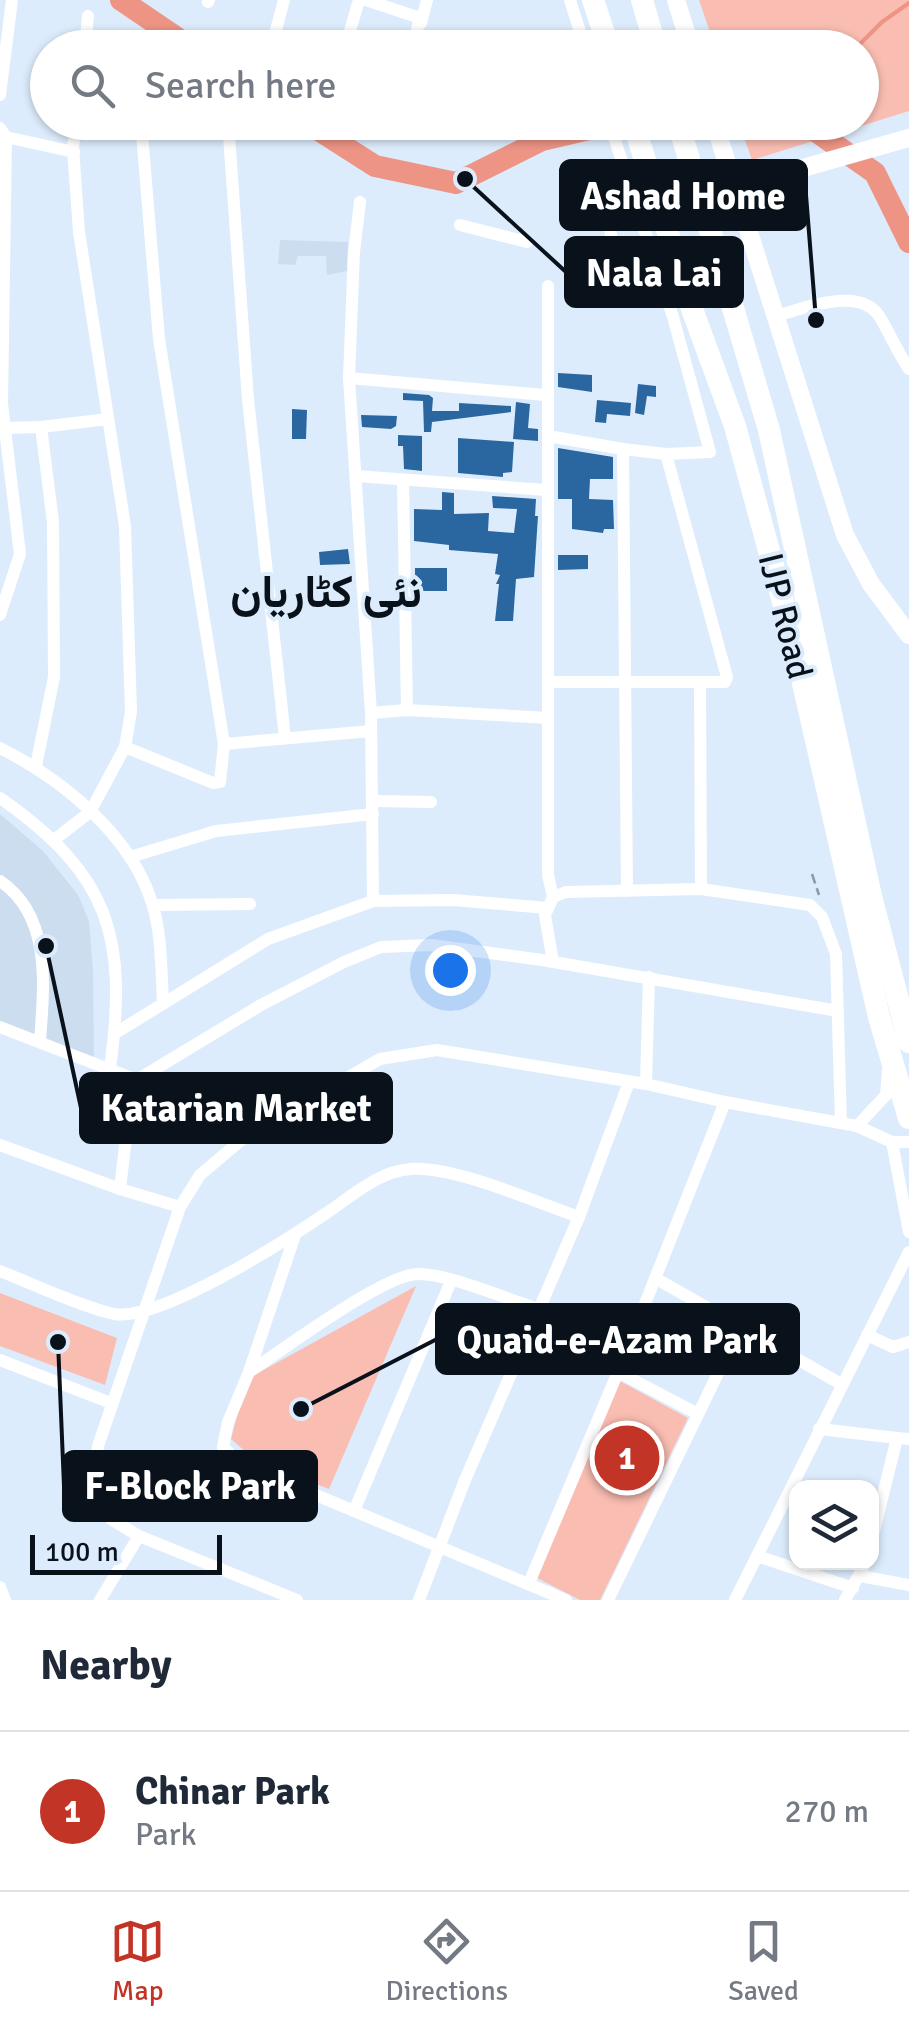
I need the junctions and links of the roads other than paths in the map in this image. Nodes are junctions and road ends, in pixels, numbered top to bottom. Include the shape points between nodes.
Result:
1 (12, 0) edge
2 (284, 0) edge
3 (363, 0) edge
4 (426, 0) edge
5 (570, 0) edge
6 (593, 0) edge
7 (642, 0) edge
8 (88, 16) dead end
9 (421, 23) junction
10 (87, 30) edge
11 (276, 30) dead end
12 (352, 30) edge
13 (418, 30) edge
14 (580, 30) edge
15 (603, 30) edge
16 (651, 30) edge
17 (0, 96) edge
18 (3, 132) edge
19 (909, 138) edge
20 (30, 140) edge
21 (31, 140) edge
22 (75, 140) edge
23 (143, 140) edge
24 (229, 140) edge
25 (614, 140) edge
26 (639, 140) edge
27 (683, 140) edge
28 (720, 140) edge
29 (74, 152) junction
30 (733, 180) junction
31 (360, 202) dead end
32 (610, 219) dead end
33 (460, 225) dead end
34 (527, 242) dead end
35 (548, 286) dead end
36 (663, 289) junction
37 (683, 313) junction
38 (775, 316) junction
39 (909, 369) edge
40 (349, 378) junction
41 (546, 395) junction
42 (108, 419) junction
43 (4, 428) junction
44 (41, 428) junction
45 (548, 436) junction
46 (623, 450) junction
47 (666, 454) junction
48 (356, 476) junction
49 (403, 480) junction
50 (546, 490) junction
51 (0, 614) edge
52 (909, 635) edge
53 (623, 681) junction
54 (548, 682) junction
55 (700, 682) junction
56 (407, 710) junction
57 (371, 714) junction
58 (548, 718) junction
59 (371, 731) junction
60 (285, 738) junction
61 (224, 744) junction
62 (126, 747) junction
63 (0, 748) edge
64 (36, 766) junction
65 (837, 787) junction
66 (0, 798) edge
67 (431, 802) dead end
68 (373, 808) junction
69 (90, 812) junction
70 (54, 840) junction
71 (130, 857) junction
72 (0, 881) edge
73 (701, 889) junction
74 (627, 890) junction
75 (373, 902) junction
76 (551, 903) junction
77 (250, 904) dead end
78 (153, 905) junction
79 (553, 962) junction
80 (649, 977) junction
81 (163, 1002) junction
82 (838, 1011) junction
83 (0, 1027) edge
84 (114, 1034) junction
85 (40, 1041) junction
86 (899, 1047) edge
87 (110, 1068) junction
88 (136, 1080) junction
89 (628, 1082) junction
90 (646, 1084) junction
91 (725, 1102) junction
92 (909, 1118) edge
93 (841, 1123) junction
94 (858, 1126) junction
95 (892, 1142) junction
96 (909, 1142) edge
97 (0, 1145) edge
98 (120, 1189) junction
99 (180, 1206) junction
100 (579, 1218) junction
101 (909, 1232) edge
102 (295, 1235) junction
103 (909, 1252) edge
104 (0, 1272) edge
105 (655, 1278) junction
106 (451, 1281) junction
107 (539, 1309) junction
108 (146, 1312) junction
109 (740, 1328) junction
110 (867, 1334) junction
111 (909, 1342) edge
112 (0, 1360) edge
113 (248, 1372) junction
114 (618, 1372) junction
115 (841, 1384) junction
116 (111, 1402) junction
117 (698, 1414) junction
118 (820, 1428) junction
119 (903, 1439) edge
120 (354, 1510) junction
121 (879, 1516) edge
122 (139, 1536) junction
123 (438, 1546) junction
124 (757, 1556) junction
125 (856, 1582) edge
126 (529, 1583) junction
127 (909, 1585) edge
128 (0, 1588) edge
129 (5, 1600) edge
130 (100, 1600) edge
131 (296, 1600) edge
132 (419, 1600) edge
133 (566, 1600) edge
134 (608, 1600) edge
135 (735, 1600) edge

1 - 17 street
2 - 11 street
3 - 9 street
3 - 12 street
4 - 9 street
5 - 14 street
6 - 15 highway
7 - 16 highway
8 - 10 street
9 - 13 street
18 - 20 street
18 - 43 street
19 - 30 street via 796,171
21 - 29 street
22 - 29 street
23 - 61 street via 160,339
24 - 60 street
25 - 36 street
26 - 37 highway, IJP Road
27 - 65 highway, IJP Road via 769,430
28 - 30 street
29 - 42 street via 79,232
30 - 38 street
31 - 40 street
32 - 36 street via 616,285
33 - 34 street
35 - 41 street
36 - 37 street
37 - 47 street via 710,452
37 - 65 highway, IJP Road via 734,426
38 - 39 street via 839,302 864,304 882,320
38 - 52 street via 845,534
40 - 41 street
40 - 48 street
41 - 45 street
42 - 44 street
42 - 62 street via 125,526 131,712
43 - 44 street
43 - 51 street via 20,554
44 - 64 street via 53,522 54,678
45 - 46 street
45 - 50 street
46 - 47 street
46 - 53 street
47 - 55 street via 727,676 725,682
48 - 49 street
48 - 57 street
49 - 50 street
49 - 56 street
50 - 54 street
53 - 54 street
53 - 55 street
53 - 74 street
54 - 58 street
55 - 73 street
56 - 57 street
56 - 58 street
57 - 59 street
58 - 76 street
59 - 60 street
59 - 68 street
60 - 61 street
61 - 62 street via 223,776 213,784
62 - 69 street
63 - 64 street
64 - 69 street
65 - 86 highway, IJP Road via 871,896
66 - 70 street
67 - 68 street
68 - 71 street via 216,831
68 - 75 street
69 - 70 street
69 - 71 street
70 - 84 street via 98,897 112,935
71 - 78 street
72 - 85 street via 12,889 38,935 45,978
73 - 74 street
73 - 82 street via 810,905 822,916 836,954
74 - 76 street via 566,892
75 - 76 street
75 - 81 street via 268,939
76 - 79 street via 545,915
77 - 78 street
78 - 81 street
79 - 80 street
79 - 88 street via 430,945 381,947 261,1005
80 - 82 street
80 - 90 street
81 - 84 street
82 - 93 street
83 - 85 street
84 - 87 street
85 - 87 street
86 - 92 highway, IJP Road
86 - 94 street via 886,1095
87 - 88 street
88 - 98 street
89 - 90 street
89 - 99 street via 437,1050 380,1058 246,1136 200,1174
89 - 100 street
90 - 91 street
91 - 93 street
91 - 105 street
93 - 94 street
94 - 95 street
95 - 96 street
95 - 101 street
97 - 98 street
98 - 99 street
99 - 108 street
100 - 102 street via 480,1183 408,1169 378,1178
100 - 107 street
102 - 108 street
102 - 113 street
103 - 110 street
104 - 108 street via 116,1314
105 - 109 street
105 - 114 street
106 - 107 street
106 - 113 street via 414,1274 384,1285
106 - 120 street
107 - 123 street
108 - 116 street
109 - 115 street
109 - 117 street
110 - 111 street via 893,1347
110 - 115 street
112 - 116 street
113 - 120 street via 223,1447 240,1463
114 - 117 street
114 - 126 street
115 - 118 street
116 - 122 street via 93,1486 111,1519
117 - 134 street
118 - 119 street
118 - 124 street
119 - 121 street
120 - 123 street
122 - 130 street
122 - 131 street
123 - 126 street
123 - 132 street
124 - 125 street
124 - 135 street
125 - 127 street
126 - 133 street
128 - 129 street

